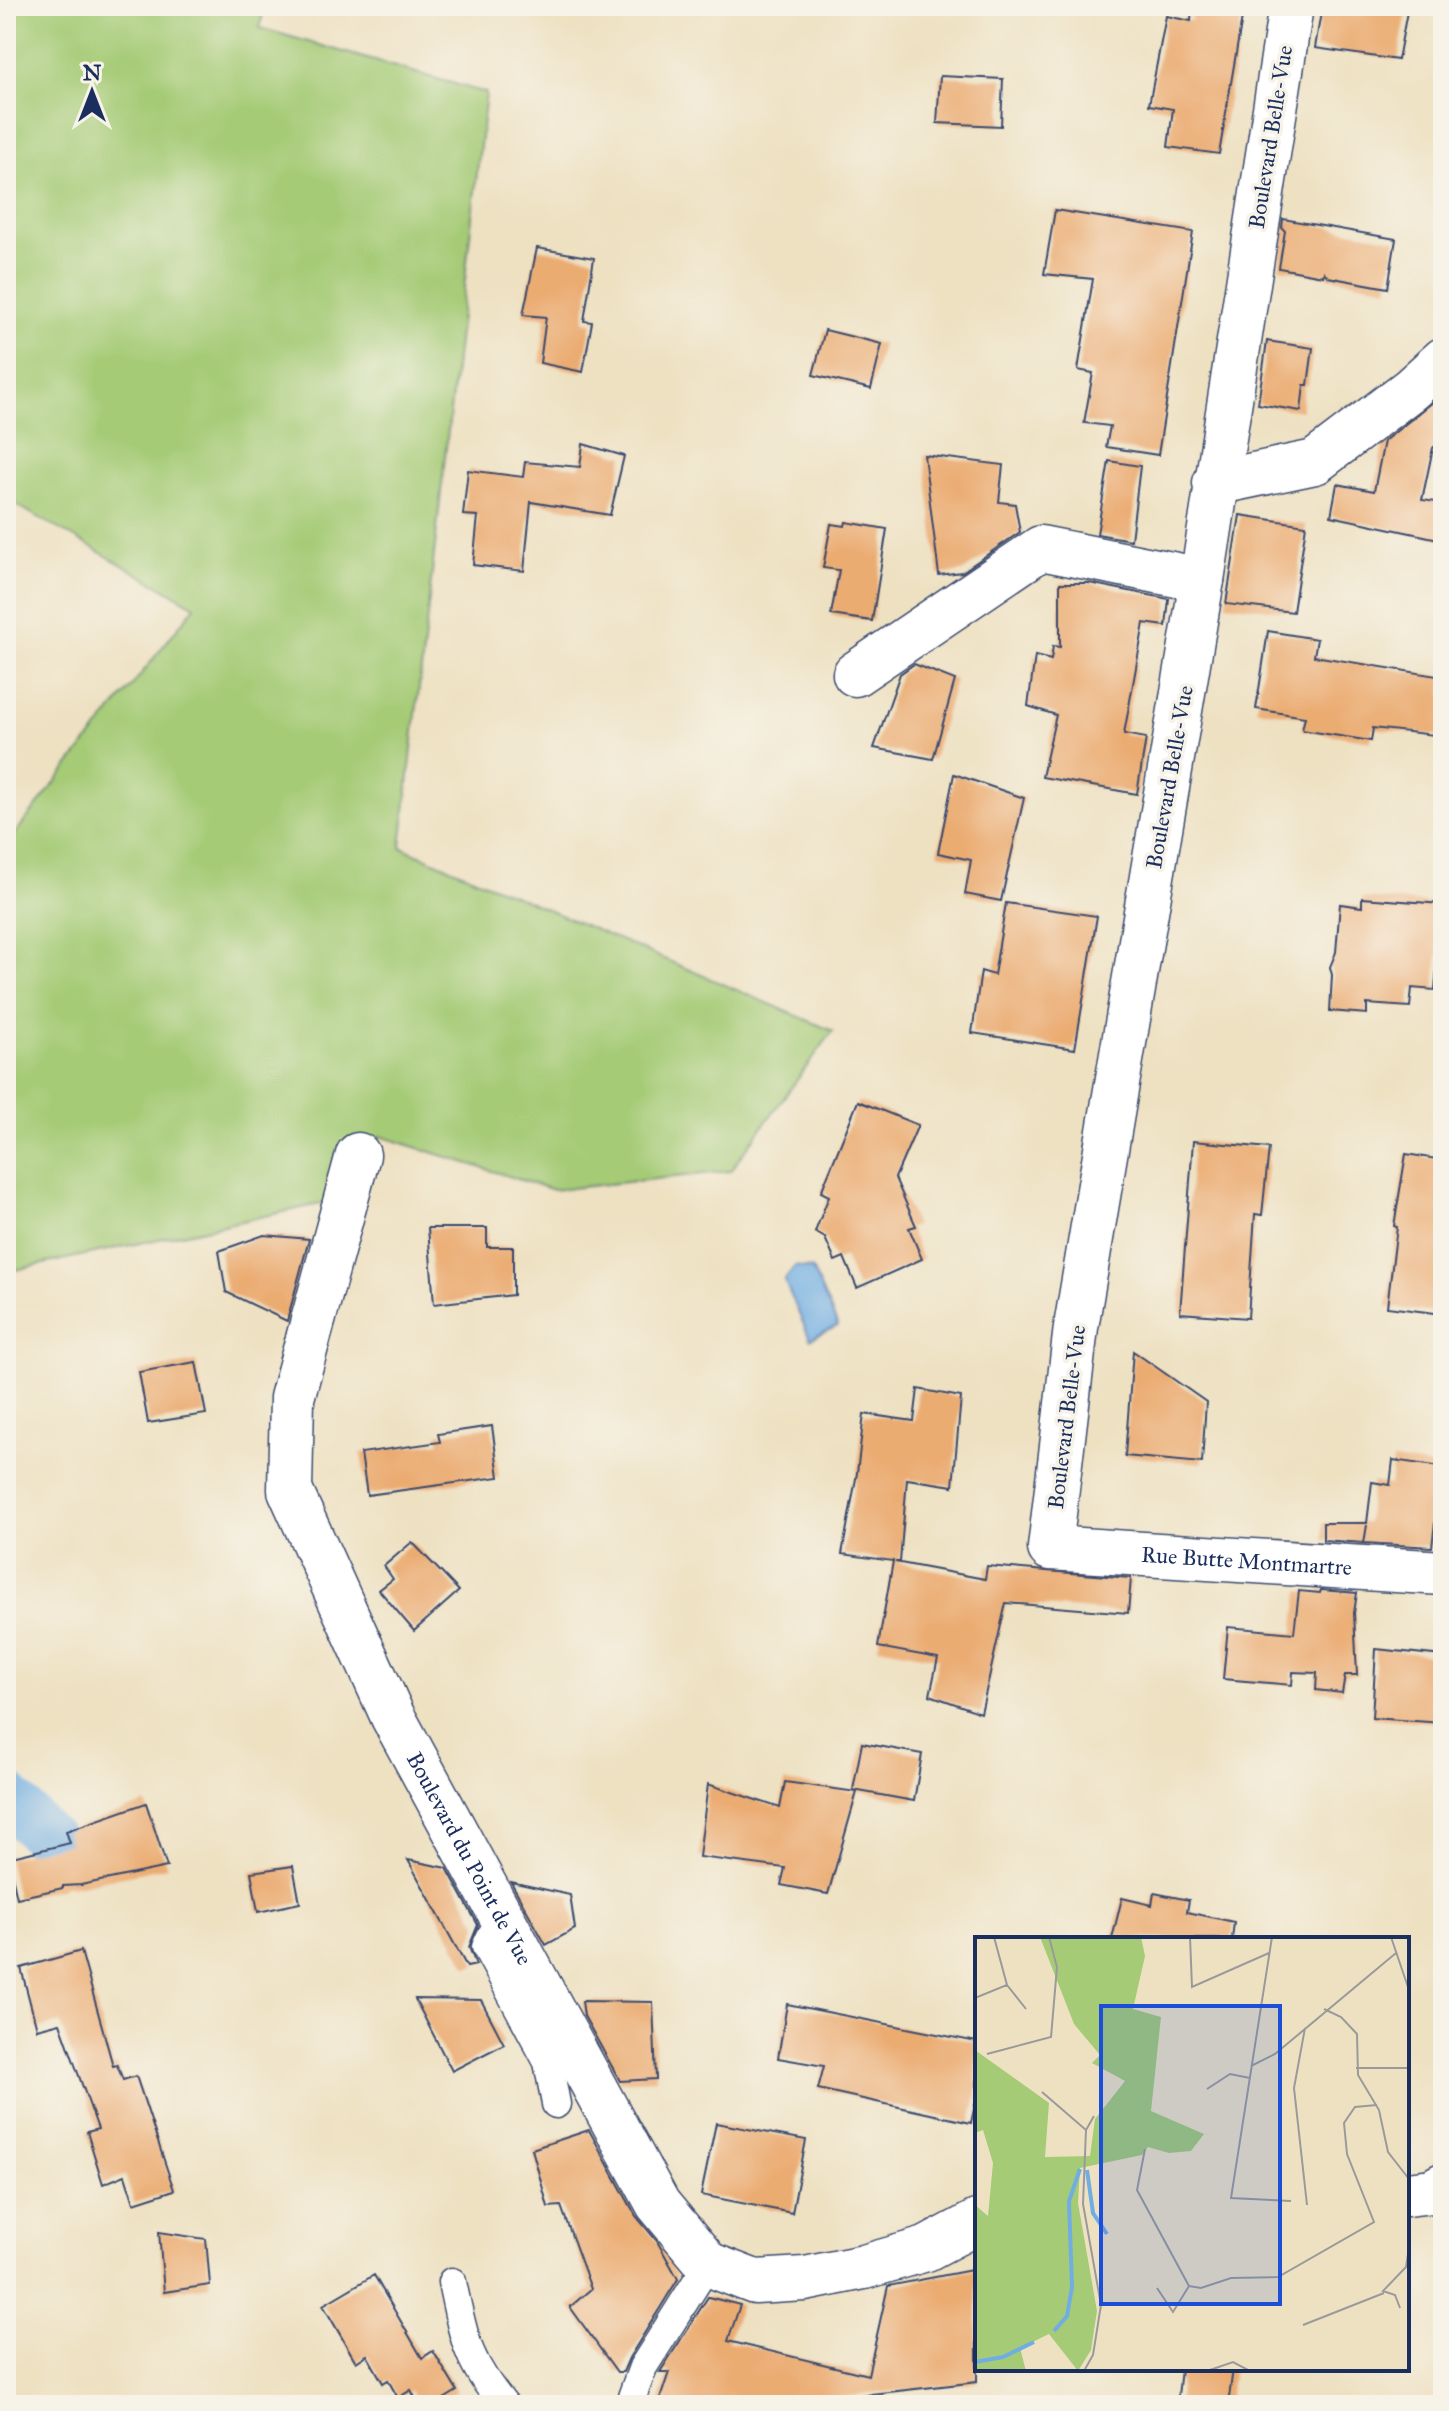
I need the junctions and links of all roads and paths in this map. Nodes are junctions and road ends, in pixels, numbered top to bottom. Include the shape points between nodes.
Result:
1 (1291, 6) edge
2 (1443, 360) edge
3 (1215, 483) junction
4 (1202, 580) junction
5 (855, 674) dead end
6 (358, 1155) dead end
7 (1050, 1548) joint
8 (1443, 1573) edge
9 (507, 1926) junction
10 (556, 2104) dead end
11 (1443, 2185) edge
12 (1409, 2194) edge
13 (975, 2223) edge
14 (708, 2264) junction
15 (452, 2282) dead end
16 (478, 2371) junction
17 (479, 2405) edge
18 (504, 2405) edge
19 (629, 2405) edge

1 - 3 street, Boulevard Belle-Vue
2 - 3 street via 1315,462
3 - 4 street, Boulevard Belle-Vue
4 - 5 street via 1041,548
4 - 7 street, Boulevard Belle-Vue via 1076,1327
6 - 9 street, Boulevard du Point de Vue via 292,1398 290,1490 393,1717
7 - 8 street, Rue Butte Montmartre
9 - 10 lane via 492,1934 486,1947 548,2062
9 - 14 street, Boulevard du Point de Vue via 658,2204
11 - 12 street
13 - 14 street, Boulevard du Point de Vue via 926,2249 805,2279 755,2282
14 - 19 lane via 643,2367
15 - 16 lane via 466,2349
16 - 17 lane via 473,2386
16 - 18 lane

